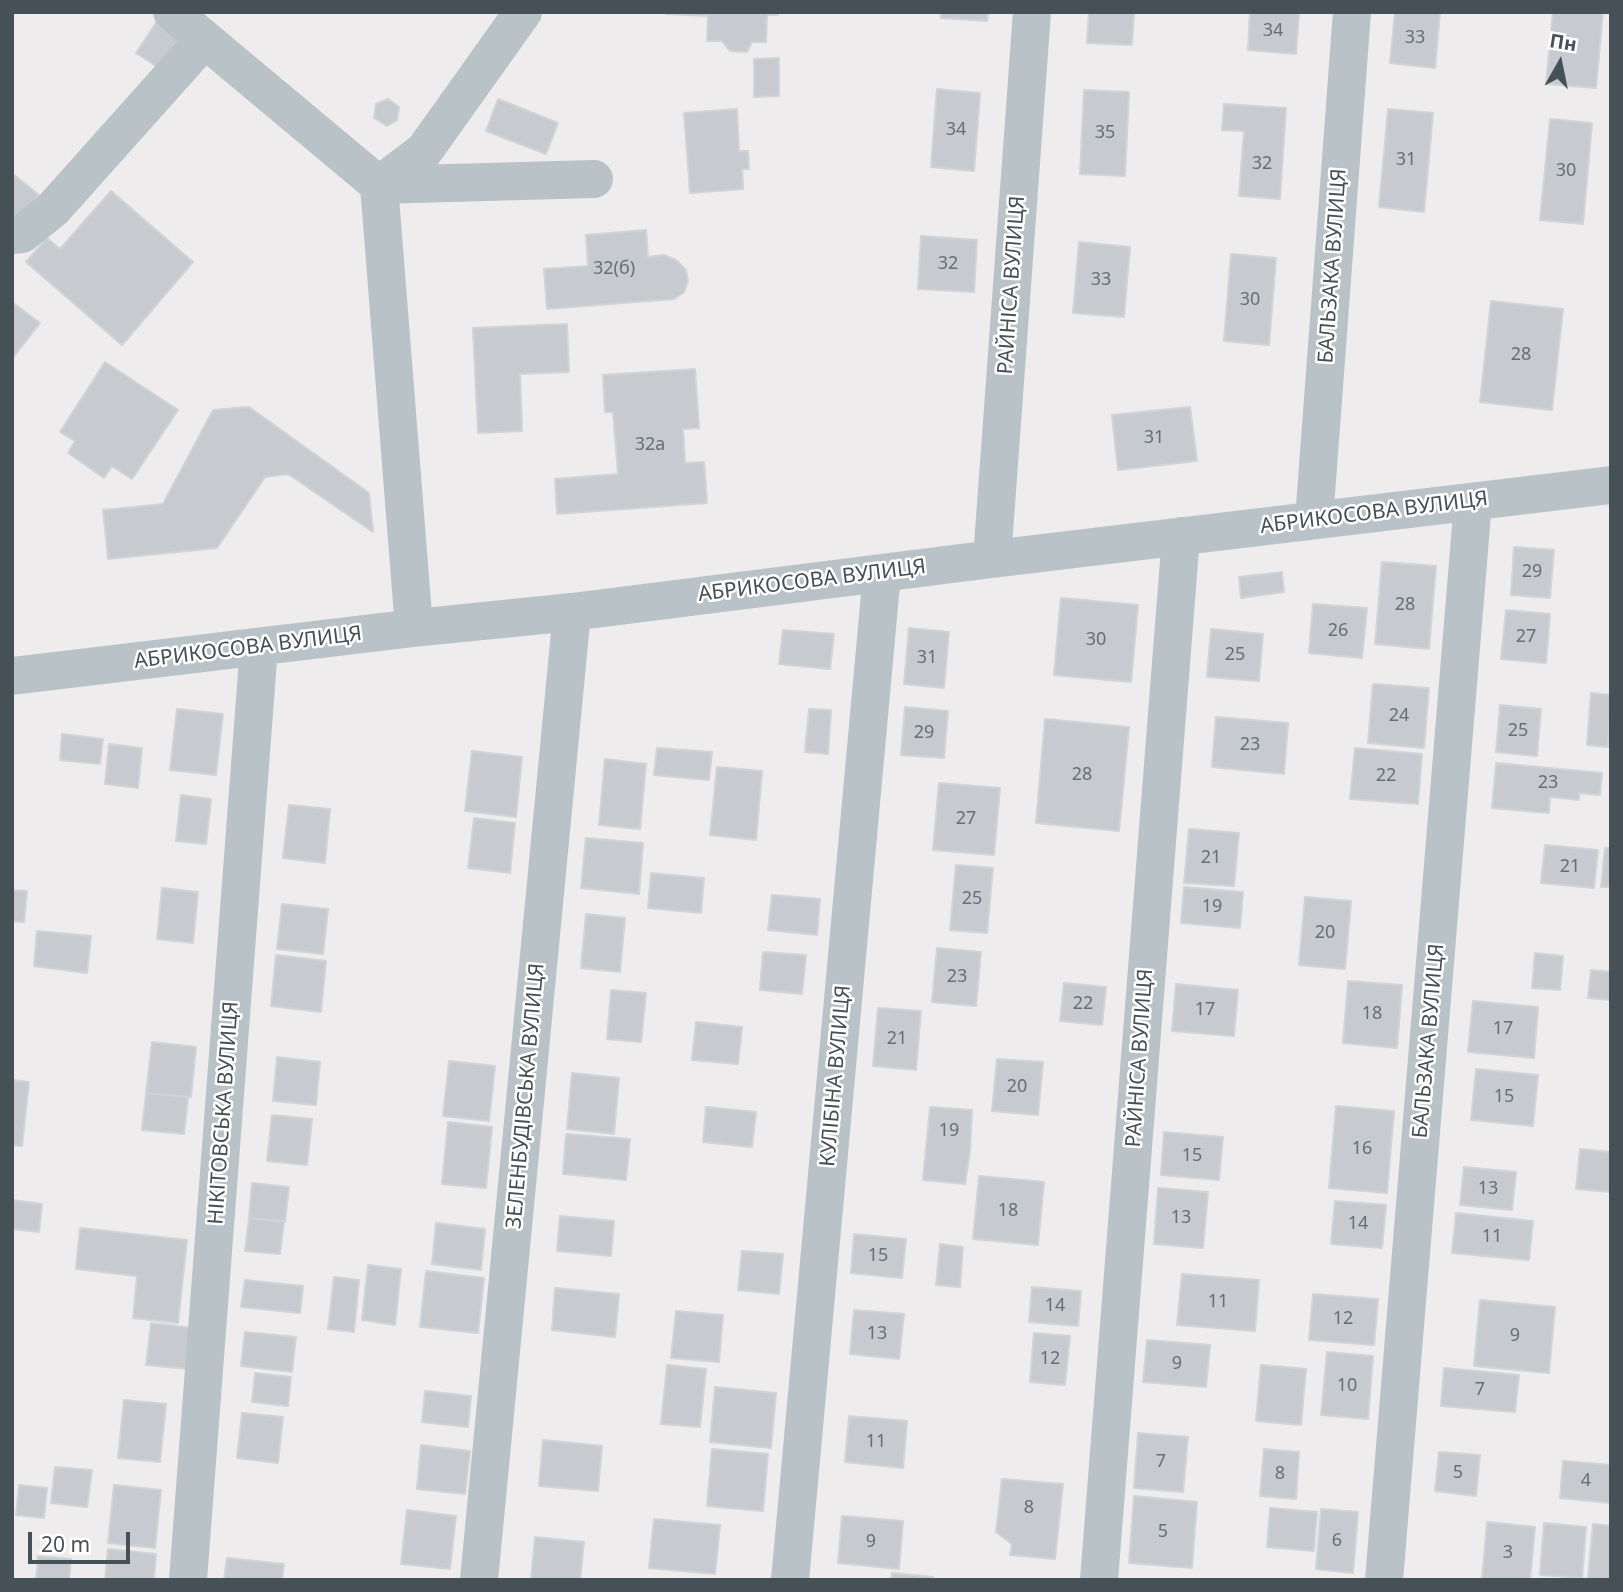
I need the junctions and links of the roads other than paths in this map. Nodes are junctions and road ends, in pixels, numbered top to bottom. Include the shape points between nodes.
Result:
1 (172, 12) edge
2 (523, 12) edge
3 (1032, 12) edge
4 (1352, 12) edge
5 (204, 40) junction
6 (594, 179) dead end
7 (379, 185) junction
8 (12, 235) edge
9 (1611, 485) edge
10 (1473, 502) junction
11 (1314, 520) junction
12 (1181, 536) junction
13 (992, 559) junction
14 (882, 573) junction
15 (572, 612) junction
16 (414, 628) junction
17 (260, 647) junction
18 (12, 676) edge
19 (188, 1580) edge
20 (480, 1580) edge
21 (790, 1580) edge
22 (1099, 1580) edge
23 (1384, 1580) edge

1 - 5 street
2 - 7 street via 424,151
3 - 13 street, РАЙНІСА ВУЛИЦЯ
4 - 11 street, БАЛЬЗАКА ВУЛИЦЯ
5 - 7 street
5 - 8 street via 53,209 22,234
6 - 7 street
7 - 16 street
9 - 10 street, АБРИКОСОВА ВУЛИЦЯ
10 - 11 street, АБРИКОСОВА ВУЛИЦЯ
10 - 23 street, БАЛЬЗАКА ВУЛИЦЯ
11 - 12 street, АБРИКОСОВА ВУЛИЦЯ
12 - 13 street, АБРИКОСОВА ВУЛИЦЯ
12 - 22 street, РАЙНІСА ВУЛИЦЯ
13 - 14 street, АБРИКОСОВА ВУЛИЦЯ
14 - 15 street, АБРИКОСОВА ВУЛИЦЯ
14 - 21 street, КУЛІБІНА ВУЛИЦЯ
15 - 16 street, АБРИКОСОВА ВУЛИЦЯ
15 - 20 street, ЗЕЛЕНБУДІВСЬКА ВУЛИЦЯ
16 - 17 street, АБРИКОСОВА ВУЛИЦЯ
17 - 18 street, АБРИКОСОВА ВУЛИЦЯ
17 - 19 street, НІКІТОВСЬКА ВУЛИЦЯ

